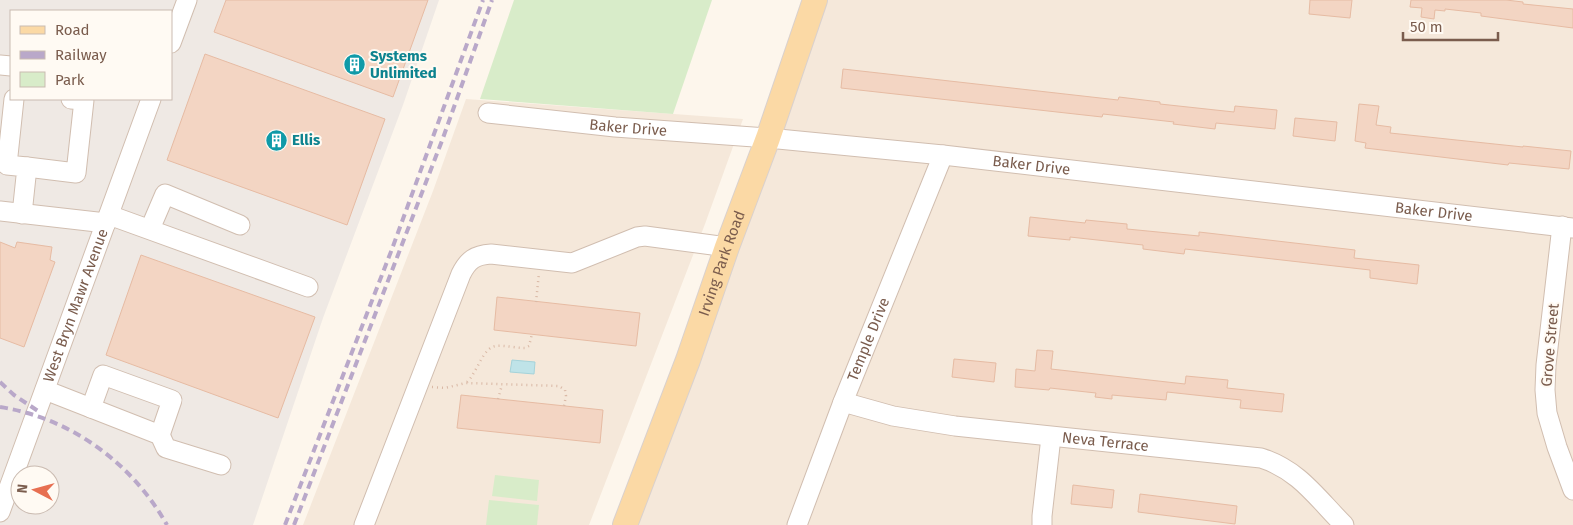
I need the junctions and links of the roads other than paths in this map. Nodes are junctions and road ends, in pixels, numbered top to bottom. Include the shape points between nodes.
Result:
1 (187, 0) edge
2 (815, 0) edge
3 (172, 39) edge
4 (14, 100) edge
5 (84, 100) edge
6 (151, 100) edge
7 (488, 113) dead end
8 (768, 138) junction
9 (943, 155) junction
10 (27, 167) junction
11 (0, 211) edge
12 (22, 214) junction
13 (107, 219) junction
14 (240, 226) dead end
15 (1568, 227) edge
16 (150, 230) junction
17 (727, 247) junction
18 (308, 287) dead end
19 (45, 390) junction
20 (843, 402) junction
21 (91, 408) junction
22 (160, 434) junction
23 (1051, 437) junction
24 (221, 465) dead end
25 (1573, 490) edge
26 (0, 512) edge
27 (364, 525) edge
28 (625, 525) edge
29 (797, 525) edge
30 (1042, 525) edge
31 (1344, 525) edge

1 - 3 street
2 - 8 main road, Irving Park Road
4 - 10 street via 7,165
5 - 10 street via 76,172
6 - 13 street, West Bryn Mawr Avenue
7 - 8 street, Baker Drive via 615,127
8 - 9 street, Baker Drive
8 - 17 main road, Irving Park Road
9 - 15 street, Baker Drive
9 - 20 street, Temple Drive
10 - 12 street
11 - 12 street
12 - 13 street
13 - 16 street
13 - 19 street, West Bryn Mawr Avenue
14 - 16 street via 164,194
15 - 25 street, Grove Street via 1546,365 1545,390 1547,413
16 - 18 street
17 - 27 street via 645,236 572,263 491,254 472,258 466,265
17 - 28 main road, Irving Park Road
19 - 21 street
19 - 26 street, West Bryn Mawr Avenue
20 - 23 street, Neva Terrace via 929,423
20 - 29 street, Temple Drive
21 - 22 street
21 - 22 street via 103,375 172,400
22 - 24 street via 166,448
23 - 30 street
23 - 31 street, Neva Terrace via 1261,458 1288,469

